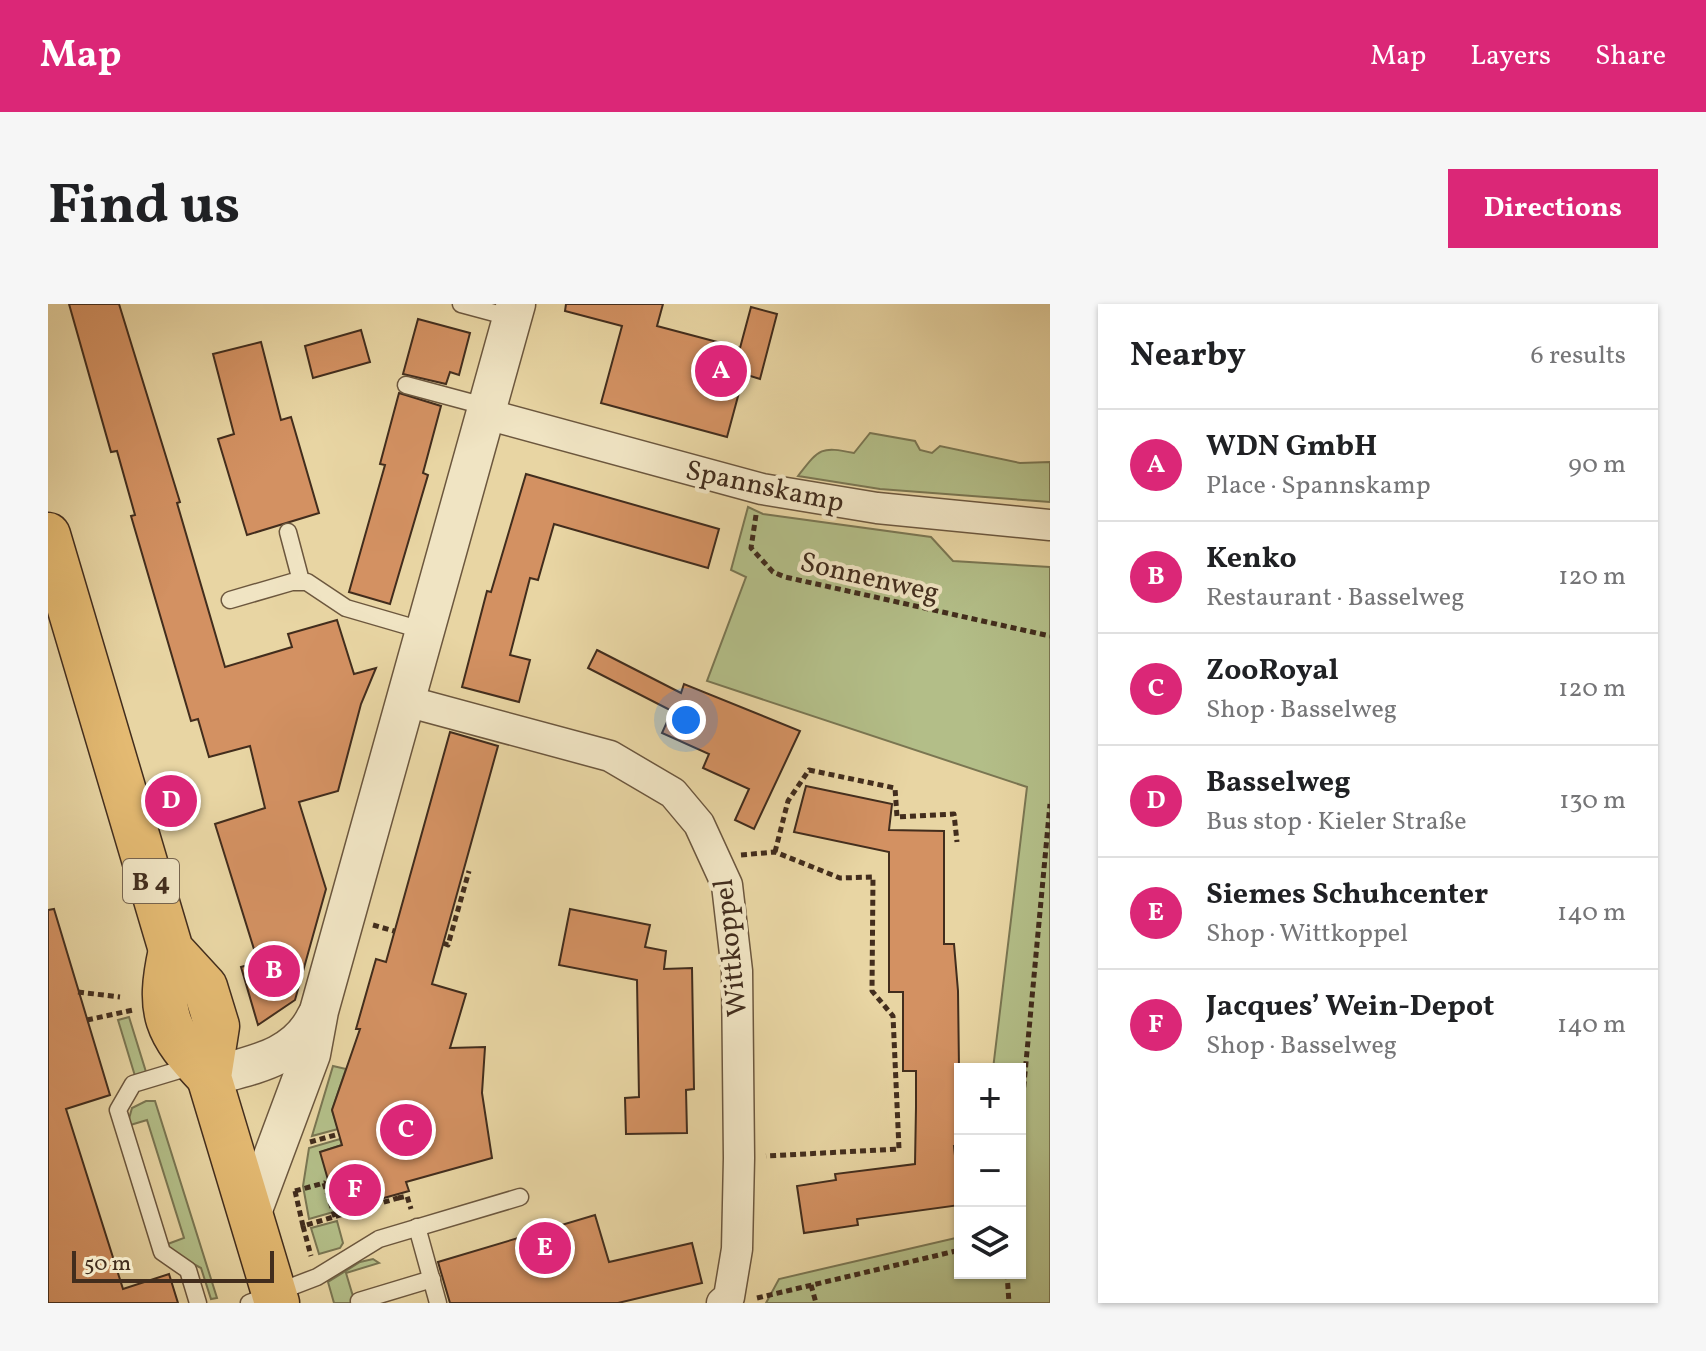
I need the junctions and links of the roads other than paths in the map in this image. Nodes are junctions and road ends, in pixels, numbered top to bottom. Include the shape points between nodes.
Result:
1 (461, 304) edge
2 (514, 311) edge
3 (406, 385) dead end
4 (487, 411) junction
5 (1050, 525) edge
6 (288, 532) dead end
7 (48, 535) edge
8 (301, 581) junction
9 (230, 600) dead end
10 (425, 631) junction
11 (406, 701) junction
12 (171, 950) junction
13 (319, 1011) junction
14 (203, 1071) junction
15 (520, 1197) dead end
16 (251, 1215) junction
17 (417, 1227) junction
18 (432, 1279) junction
19 (726, 1300) edge
20 (267, 1301) edge
21 (359, 1301) dead end
22 (198, 1303) edge
23 (438, 1303) edge

1 - 2 lane
2 - 4 street
3 - 4 lane
4 - 5 street, Spannskamp via 762,489 877,508
4 - 10 street
6 - 8 lane
7 - 12 main road, B 4
8 - 9 lane
8 - 10 lane via 315,584 361,614
10 - 11 street
11 - 13 street
11 - 19 street, Wittkoppel via 574,744 640,770 673,793 699,824 727,885 737,971 737,1249
12 - 14 main road, B 4 via 163,1003 175,1039
12 - 14 main road, B 4 via 205,987 217,1026
13 - 14 street via 306,1036 289,1051
13 - 16 street via 311,1054
14 - 16 main road, B 4
14 - 22 lane via 133,1084 118,1110 162,1252 188,1270
15 - 17 lane
16 - 20 main road, B 4
17 - 18 lane
17 - 20 lane via 368,1244
18 - 21 lane
18 - 23 lane

